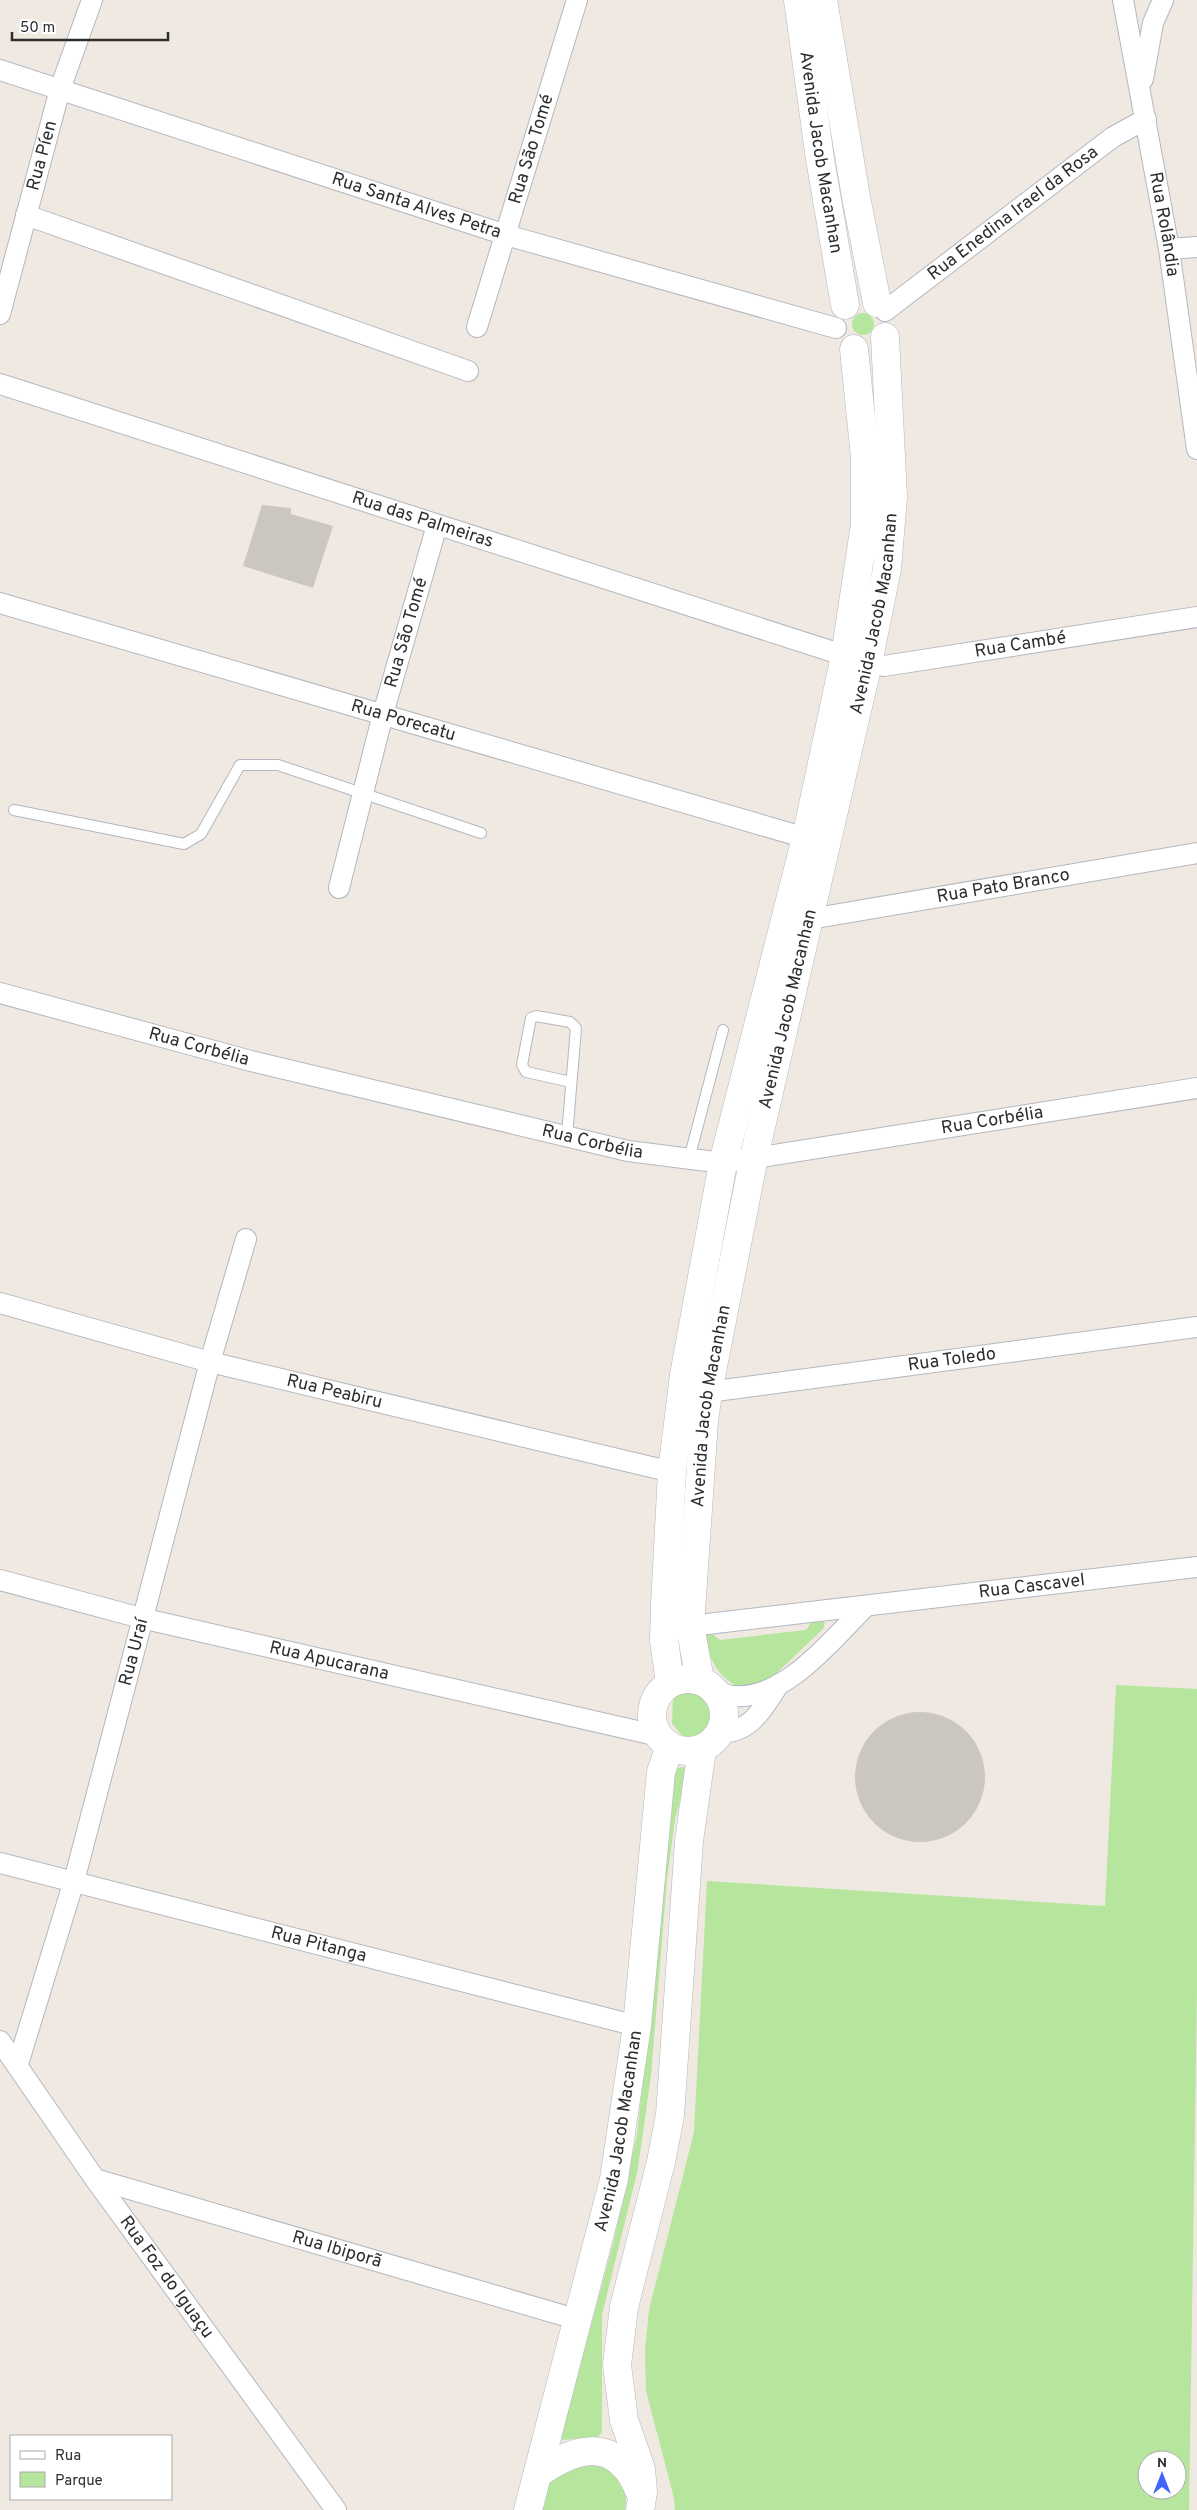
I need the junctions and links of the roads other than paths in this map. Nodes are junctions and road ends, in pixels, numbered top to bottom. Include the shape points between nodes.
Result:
1 (92, 0) edge
2 (577, 0) edge
3 (798, 0) edge
4 (823, 0) edge
5 (1123, 0) edge
6 (1163, 0) edge
7 (0, 70) edge
8 (60, 89) junction
9 (1140, 90) junction
10 (1146, 119) junction
11 (26, 215) junction
12 (506, 235) junction
13 (1197, 247) edge
14 (1169, 249) junction
15 (0, 314) edge
16 (840, 316) junction
17 (882, 317) junction
18 (476, 327) dead end
19 (854, 349) junction
20 (468, 371) dead end
21 (1193, 374) edge
22 (0, 384) edge
23 (1197, 449) edge
24 (437, 525) junction
25 (0, 603) edge
26 (1197, 617) edge
27 (857, 660) junction
28 (383, 714) junction
29 (364, 793) junction
30 (14, 810) dead end
31 (481, 833) dead end
32 (806, 838) junction
33 (1197, 853) edge
34 (339, 888) dead end
35 (810, 918) junction
36 (0, 994) edge
37 (723, 1030) dead end
38 (571, 1082) junction
39 (1197, 1088) edge
40 (567, 1136) junction
41 (754, 1157) junction
42 (689, 1159) junction
43 (723, 1163) junction
44 (246, 1239) dead end
45 (0, 1303) edge
46 (1197, 1327) edge
47 (210, 1362) junction
48 (708, 1392) junction
49 (672, 1472) junction
50 (1197, 1567) edge
51 (0, 1580) edge
52 (866, 1606) junction
53 (141, 1618) junction
54 (690, 1626) junction
55 (670, 1683) junction
56 (779, 1684) junction
57 (707, 1685) junction
58 (711, 1740) junction
59 (664, 1741) junction
60 (0, 1864) edge
61 (74, 1881) junction
62 (637, 2026) junction
63 (0, 2041) edge
64 (18, 2064) junction
65 (95, 2179) junction
66 (579, 2320) junction
67 (538, 2474) junction
68 (641, 2504) edge
69 (336, 2510) edge
70 (528, 2510) edge

1 - 8 street, Rua Píen
2 - 12 street, Rua São Tomé
3 - 16 main road, Avenida Jacob Macanhan
4 - 17 main road, Avenida Jacob Macanhan via 856,197
5 - 9 street, Rua Rolândia
6 - 9 street via 1153,23
7 - 8 street, Rua Santa Alves Petra
8 - 11 street, Rua Píen
8 - 12 street, Rua Santa Alves Petra
9 - 10 street, Rua Rolândia
10 - 14 street, Rua Rolândia
10 - 17 street, Rua Enedina Irael da Rosa via 1112,137
11 - 15 street, Rua Píen
11 - 20 street
12 - 16 street, Rua Santa Alves Petra
12 - 18 street, Rua São Tomé
13 - 14 street
14 - 21 street, Rua Rolândia
16 - 17 main road via 860,298
16 - 19 main road via 844,343
17 - 19 main road via 873,348
17 - 27 main road, Avenida Jacob Macanhan via 893,496 887,569
19 - 27 main road, Avenida Jacob Macanhan via 865,457 865,524
21 - 23 street, Rua Rolândia
22 - 24 street, Rua das Palmeiras
24 - 27 street, Rua das Palmeiras
24 - 28 street, Rua São Tomé
25 - 28 street, Rua Porecatu
26 - 27 street, Rua Cambé via 884,666
27 - 32 main road, Avenida Jacob Macanhan
27 - 35 main road, Avenida Jacob Macanhan
28 - 29 street, Rua São Tomé
28 - 32 street, Rua Porecatu
29 - 30 lane via 278,765 240,765 201,834 184,844
29 - 31 lane
29 - 34 street, Rua São Tomé
32 - 43 main road, Avenida Jacob Macanhan
33 - 35 street, Rua Pato Branco
35 - 41 main road, Avenida Jacob Macanhan
36 - 40 street, Rua Corbélia via 251,1061
37 - 42 lane
38 - 38 lane via 576,1028 570,1022 536,1016 530,1018 522,1066 526,1072
38 - 40 lane
39 - 41 street, Rua Corbélia
40 - 42 street, Rua Corbélia via 628,1151
41 - 43 street, Rua Corbélia
41 - 48 main road, Avenida Jacob Macanhan
42 - 43 street, Rua Corbélia
43 - 49 main road, Avenida Jacob Macanhan via 684,1375
44 - 47 street, Rua Uraí
45 - 47 street, Rua Peabiru
46 - 48 street, Rua Toledo
47 - 49 street, Rua Peabiru
47 - 53 street, Rua Uraí
48 - 54 main road, Avenida Jacob Macanhan
49 - 55 main road, Avenida Jacob Macanhan via 664,1640
50 - 52 street, Rua Cascavel
51 - 53 street, Rua Apucarana
52 - 54 street, Rua Cascavel
52 - 56 street via 802,1670
53 - 59 street, Rua Apucarana
53 - 61 street, Rua Uraí
54 - 57 main road, Avenida Jacob Macanhan
55 - 57 main road via 684,1679
55 - 59 main road via 660,1692 652,1711 653,1724
56 - 57 street via 747,1696 732,1696
56 - 58 street via 741,1730
57 - 58 main road via 724,1708 725,1720
58 - 59 main road via 683,1751
58 - 68 main road via 688,1841 670,2115 624,2308 617,2364 624,2420 641,2469
59 - 62 main road, Avenida Jacob Macanhan
60 - 61 street, Rua Pitanga
61 - 62 street, Rua Pitanga
61 - 64 street, Rua Uraí
62 - 66 main road, Avenida Jacob Macanhan via 614,2179
63 - 64 street, Rua Foz do Iguaçu
64 - 65 street, Rua Foz do Iguaçu
65 - 66 street, Rua Ibiporã
65 - 69 street, Rua Foz do Iguaçu
66 - 67 main road, Avenida Jacob Macanhan
67 - 68 main road via 558,2459 581,2451 601,2451 620,2462 634,2478
67 - 70 main road, Avenida Jacob Macanhan

